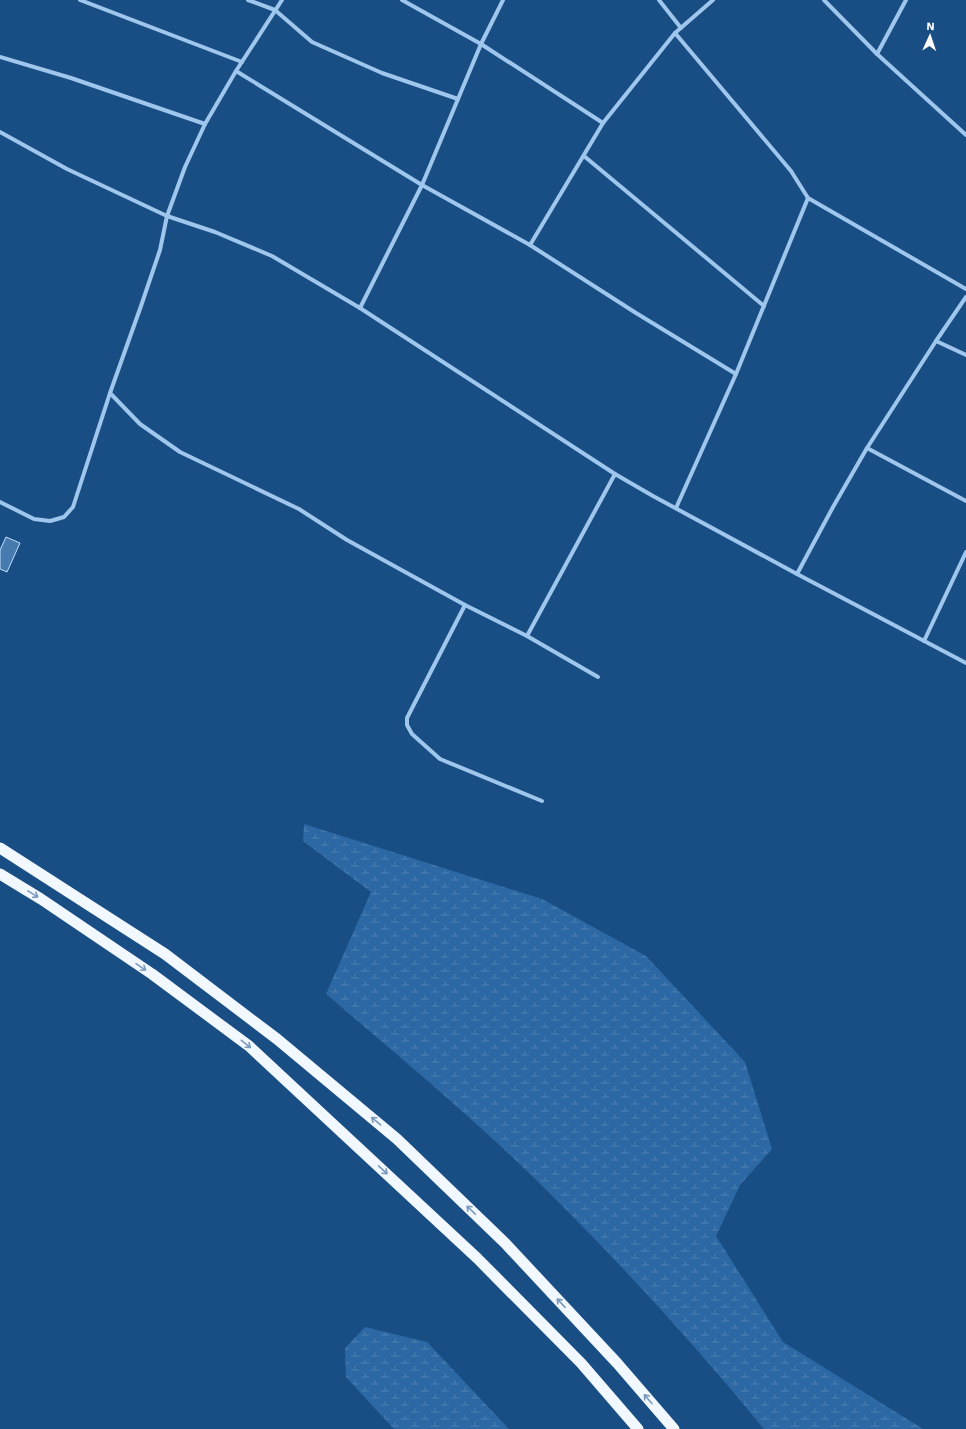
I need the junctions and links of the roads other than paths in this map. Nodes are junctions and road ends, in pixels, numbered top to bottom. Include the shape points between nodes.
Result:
1 (80, 0) edge
2 (248, 0) edge
3 (282, 0) edge
4 (402, 0) edge
5 (503, 0) edge
6 (659, 0) edge
7 (713, 0) edge
8 (824, 0) edge
9 (906, 0) edge
10 (275, 10) junction
11 (682, 28) junction
12 (675, 33) junction
13 (481, 44) junction
14 (877, 54) junction
15 (0, 57) edge
16 (242, 62) junction
17 (236, 71) junction
18 (458, 99) junction
19 (604, 123) junction
20 (205, 124) junction
21 (0, 132) edge
22 (966, 135) edge
23 (584, 156) junction
24 (422, 185) junction
25 (808, 198) junction
26 (167, 216) junction
27 (530, 245) junction
28 (966, 289) edge
29 (966, 297) edge
30 (764, 306) junction
31 (360, 308) junction
32 (936, 341) junction
33 (966, 355) edge
34 (736, 374) junction
35 (110, 392) junction
36 (866, 448) junction
37 (615, 474) junction
38 (966, 501) edge
39 (0, 502) edge
40 (676, 508) junction
41 (966, 552) edge
42 (797, 574) junction
43 (465, 605) junction
44 (527, 636) junction
45 (924, 641) junction
46 (966, 664) edge
47 (598, 677) dead end
48 (542, 801) dead end
49 (0, 848) edge
50 (0, 874) edge
51 (638, 1429) edge
52 (674, 1429) edge

1 - 16 street
2 - 10 street
3 - 10 street
4 - 13 street
5 - 13 street
6 - 11 street
7 - 11 street
8 - 14 street
9 - 14 street
10 - 16 street
10 - 18 street via 312,42 382,73
11 - 12 street
12 - 19 street
12 - 25 street via 791,171
13 - 18 street
13 - 19 street
14 - 22 street
15 - 20 street
16 - 17 street
17 - 20 street
17 - 24 street
18 - 24 street
19 - 23 street
20 - 26 street via 185,167
21 - 26 street via 67,169
23 - 27 street
23 - 30 street
24 - 27 street
24 - 31 street
25 - 28 street
25 - 30 street
26 - 31 street via 215,232 272,256
26 - 35 street via 160,250
27 - 34 street
29 - 32 street
30 - 34 street
31 - 37 street
32 - 33 street
32 - 36 street
34 - 40 street
35 - 39 street via 73,507 64,517 50,521 34,519
35 - 43 street via 140,424 180,452 299,509 347,540
36 - 38 street
36 - 42 street
37 - 40 street
37 - 44 street
40 - 42 street
41 - 45 street
42 - 45 street
43 - 44 street
43 - 48 street via 407,718 407,725 412,734 440,759
44 - 47 street
45 - 46 street
52 -> 49 highway via 617,1363 505,1243 397,1139 278,1039 165,954
50 -> 51 highway via 152,974 249,1046 477,1258 580,1364

